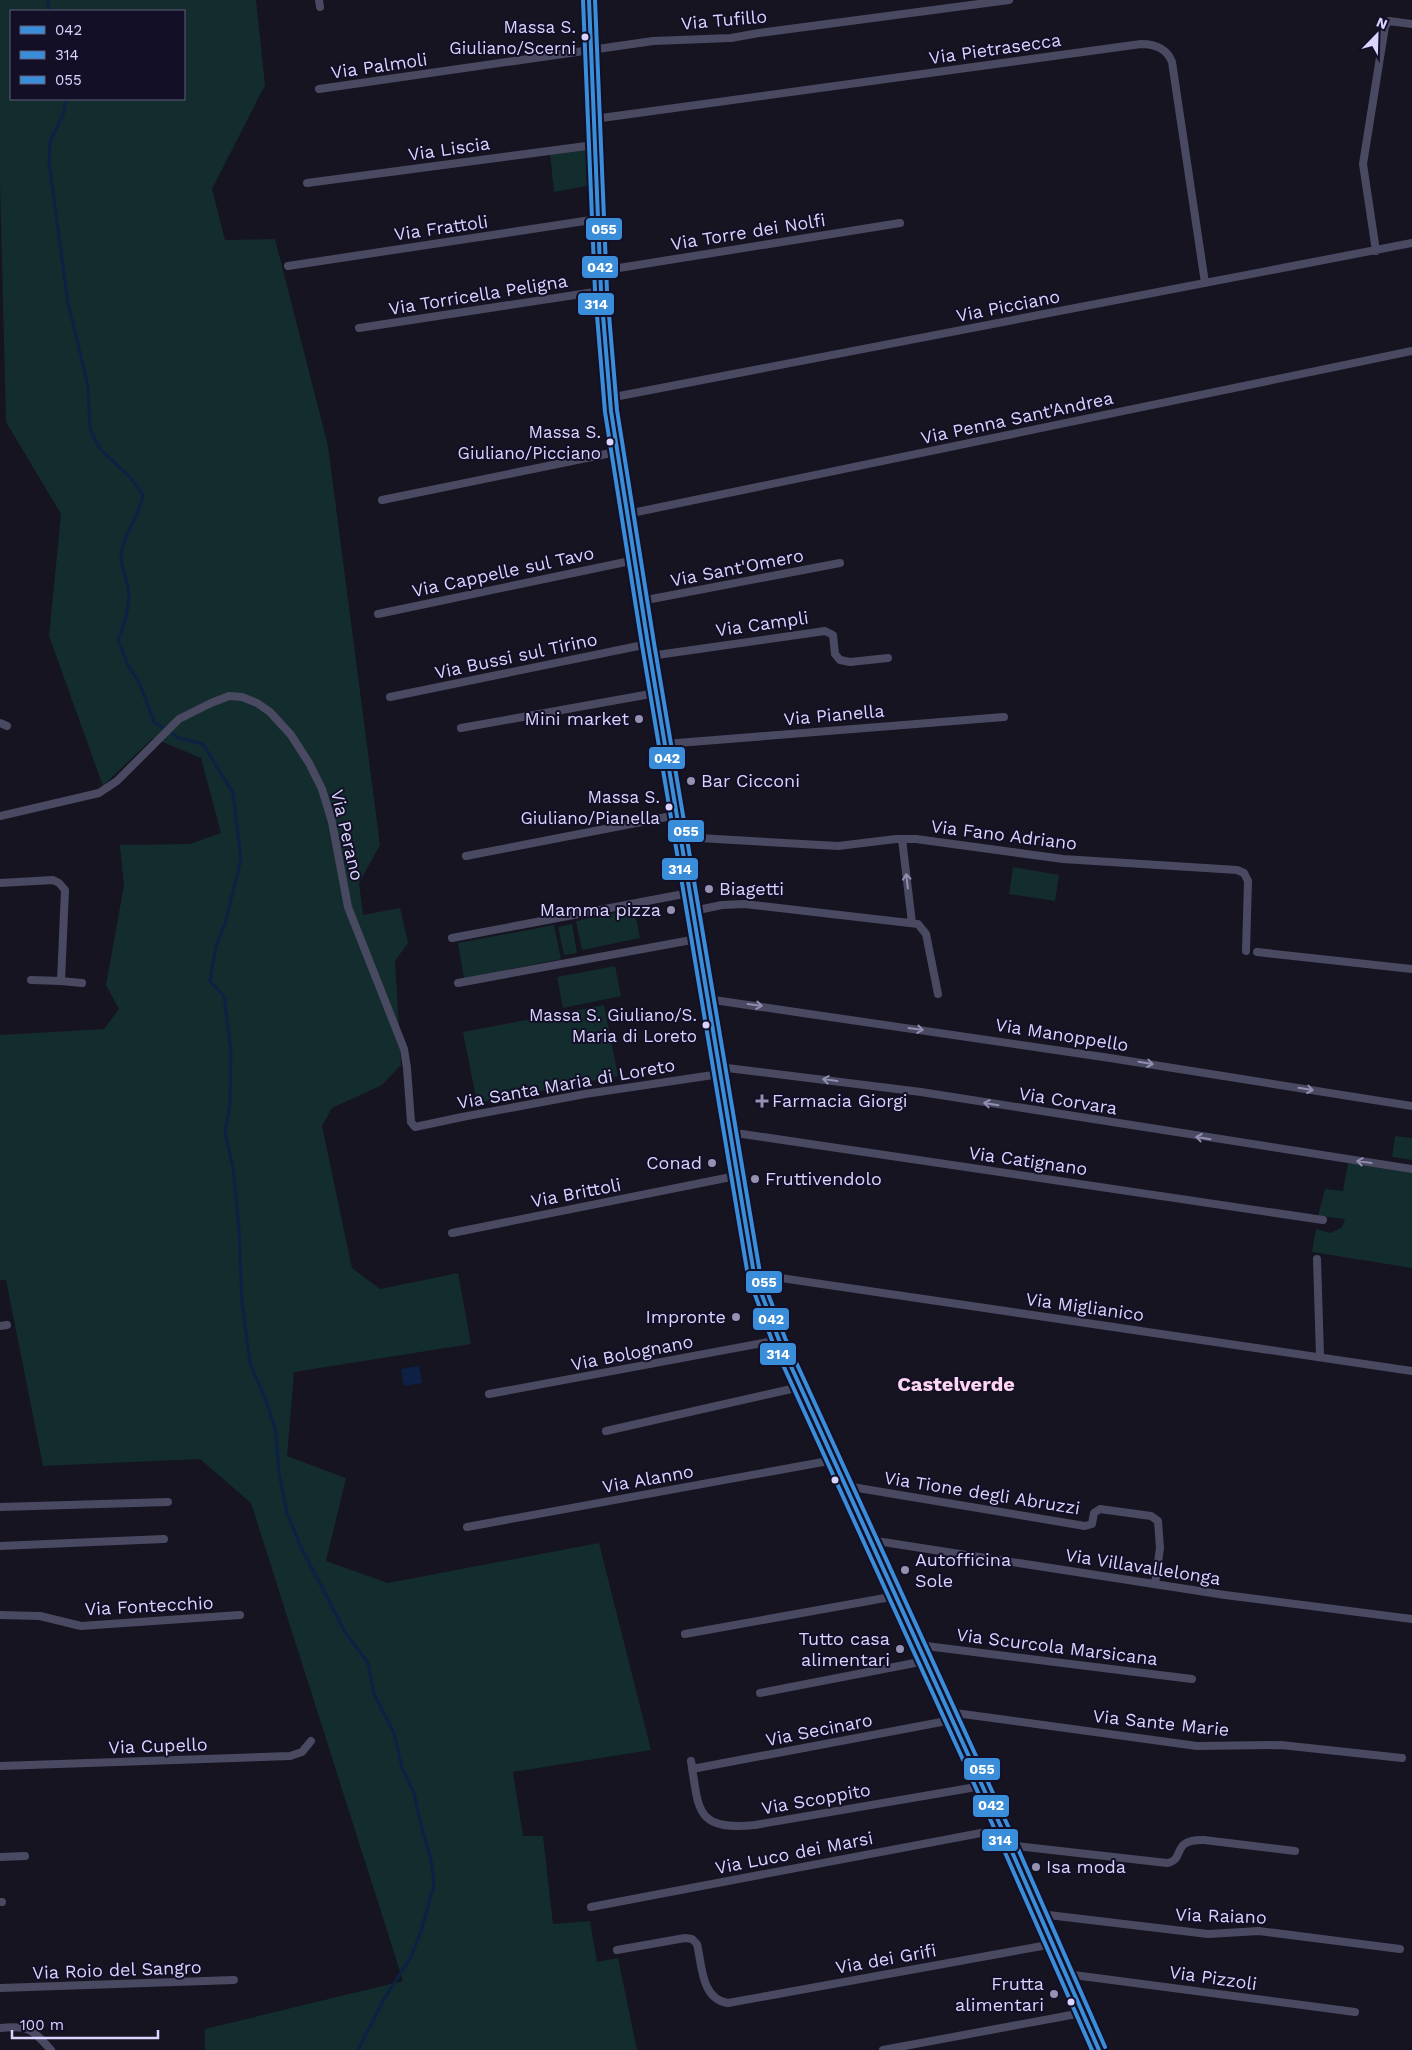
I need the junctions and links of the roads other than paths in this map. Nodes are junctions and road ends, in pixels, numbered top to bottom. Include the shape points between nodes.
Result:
1 (590, 0) edge
2 (1009, 0) edge
3 (1412, 24) edge
4 (592, 52) junction
5 (319, 89) dead end
6 (594, 119) junction
7 (594, 144) junction
8 (307, 183) dead end
9 (598, 219) junction
10 (900, 223) dead end
11 (1412, 243) edge
12 (1376, 251) junction
13 (288, 266) dead end
14 (600, 271) junction
15 (1205, 283) junction
16 (601, 291) junction
17 (359, 328) dead end
18 (1412, 351) edge
19 (609, 398) junction
20 (616, 452) junction
21 (382, 500) dead end
22 (627, 514) junction
23 (635, 560) junction
24 (840, 563) dead end
25 (641, 601) junction
26 (378, 614) dead end
27 (649, 650) junction
28 (888, 658) dead end
29 (656, 693) junction
30 (390, 697) dead end
31 (1004, 717) dead end
32 (461, 728) dead end
33 (665, 744) junction
34 (677, 815) junction
35 (0, 816) edge
36 (681, 837) junction
37 (902, 839) junction
38 (466, 856) dead end
39 (0, 883) edge
40 (689, 893) junction
41 (692, 911) junction
42 (912, 923) junction
43 (452, 938) dead end
44 (697, 940) junction
45 (1246, 951) dead end
46 (1257, 952) dead end
47 (1412, 969) edge
48 (31, 980) dead end
49 (61, 981) junction
50 (82, 983) dead end
51 (458, 983) dead end
52 (938, 994) dead end
53 (707, 999) junction
54 (719, 1070) junction
55 (1412, 1106) edge
56 (418, 1128) joint
57 (730, 1132) junction
58 (1412, 1169) edge
59 (736, 1176) junction
60 (1323, 1220) dead end
61 (452, 1233) dead end
62 (1317, 1259) dead end
63 (754, 1274) junction
64 (779, 1340) junction
65 (1320, 1356) junction
66 (1412, 1370) edge
67 (800, 1386) junction
68 (490, 1394) dead end
69 (606, 1431) dead end
70 (834, 1460) junction
71 (846, 1486) junction
72 (168, 1502) dead end
73 (0, 1507) edge
74 (467, 1527) dead end
75 (164, 1539) dead end
76 (870, 1540) junction
77 (0, 1546) edge
78 (1155, 1584) junction
79 (896, 1596) junction
80 (0, 1615) edge
81 (240, 1616) dead end
82 (1412, 1619) edge
83 (685, 1634) dead end
84 (918, 1645) junction
85 (925, 1661) junction
86 (1192, 1679) dead end
87 (760, 1693) dead end
88 (950, 1716) junction
89 (312, 1741) dead end
90 (1402, 1758) dead end
91 (691, 1765) joint
92 (0, 1766) edge
93 (982, 1786) junction
94 (1002, 1829) junction
95 (1008, 1844) junction
96 (1295, 1851) dead end
97 (25, 1856) dead end
98 (0, 1857) edge
99 (591, 1907) dead end
100 (1040, 1914) junction
101 (1053, 1944) junction
102 (1400, 1949) dead end
103 (617, 1950) dead end
104 (1066, 1974) junction
105 (234, 1980) dead end
106 (0, 1988) edge
107 (1355, 2012) dead end
108 (1082, 2013) junction
109 (0, 2028) edge
110 (51, 2050) edge
111 (883, 2050) edge
112 (1099, 2050) edge

1 - 4 street
2 - 4 street, Via Tufillo via 738,38 663,40
3 - 12 street via 1389,21 1383,36 1363,164
4 - 5 street, Via Palmoli
4 - 6 street
6 - 7 street
6 - 15 street, Via Pietrasecca via 1141,44 1155,46 1167,53 1172,62
7 - 8 street, Via Liscia
7 - 9 street
9 - 13 street, Via Frattoli
9 - 14 street
10 - 14 street, Via Torre dei Nolfi
11 - 12 street, Via Picciano
12 - 15 street, Via Picciano
14 - 16 street
15 - 19 street, Via Picciano
16 - 17 street, Via Torricella Peligna
16 - 19 street
18 - 22 street, Via Penna Sant'Andrea
19 - 20 street
20 - 21 street
20 - 22 street
22 - 23 street
23 - 25 street
23 - 26 street, Via Cappelle sul Tavo
24 - 25 street, Via Sant'Omero
25 - 27 street
27 - 28 street, Via Campli via 825,631 833,635 836,654 842,661
27 - 29 street
27 - 30 street, Via Bussi sul Tirino
29 - 32 street
29 - 33 street
31 - 33 street, Via Pianella
33 - 34 street
34 - 36 street
34 - 38 street
35 - 56 street, Via Perano via 103,792 179,719 230,696 257,702 288,731 316,776 326,800 348,907 404,1049 411,1122
36 - 37 street, Via Fano Adriano via 838,846
36 - 40 street
42 -> 37 street
37 - 45 street, Via Fano Adriano via 1063,859 1240,871 1248,881
39 - 49 street via 50,880 64,888
40 - 41 street
40 - 43 street
41 - 42 street via 744,904
41 - 44 street
42 - 52 street via 921,926 926,934
44 - 51 street
44 - 53 street
46 - 47 street
48 - 49 street
49 - 50 street
53 - 54 street
53 -> 55 street, Via Manoppello via 1001,1041
54 - 56 street, Via Santa Maria di Loreto
54 - 57 street
58 -> 54 street, Via Corvara via 921,1092
57 - 59 street
57 - 60 street, Via Catignano
59 - 61 street, Via Brittoli
59 - 63 street
62 - 65 street
63 - 64 street
63 - 65 street, Via Miglianico
64 - 67 street
64 - 68 street, Via Bolognano
65 - 66 street, Via Miglianico
67 - 69 street
67 - 70 street
70 - 71 street
70 - 74 street, Via Alanno
71 - 76 street
71 - 78 street, Via Tione degli Abruzzi via 1085,1526 1092,1524 1094,1513 1100,1509 1151,1516 1158,1521 1160,1542
72 - 73 street
75 - 77 street
76 - 78 street, Via Villavallelonga
76 - 79 street
78 - 82 street, Via Villavallelonga
79 - 83 street
79 - 84 street
80 - 81 street, Via Fontecchio via 40,1616 81,1626
84 - 85 street
84 - 86 street, Via Scurcola Marsicana
85 - 87 street
85 - 88 street
88 - 90 street, Via Sante Marie via 1197,1746 1281,1745
88 - 91 street, Via Secinaro
88 - 93 street
89 - 92 street, Via Cupello via 293,1756
91 - 93 street, Via Scoppito via 700,1809 715,1823 726,1826 755,1824
93 - 94 street
94 - 95 street
94 - 99 street, Via Luco dei Marsi
95 - 96 street via 1168,1863 1174,1861 1183,1844 1190,1840
95 - 100 street
97 - 98 street
100 - 101 street
100 - 102 street, Via Raiano via 1208,1934 1258,1931
101 - 103 street, Via dei Grifi via 724,2003 708,1992 697,1944 692,1939
101 - 104 street
104 - 107 street, Via Pizzoli
104 - 108 street
105 - 106 street, Via Roio del Sangro
108 - 111 street
108 - 112 street
109 - 110 street via 31,2029

